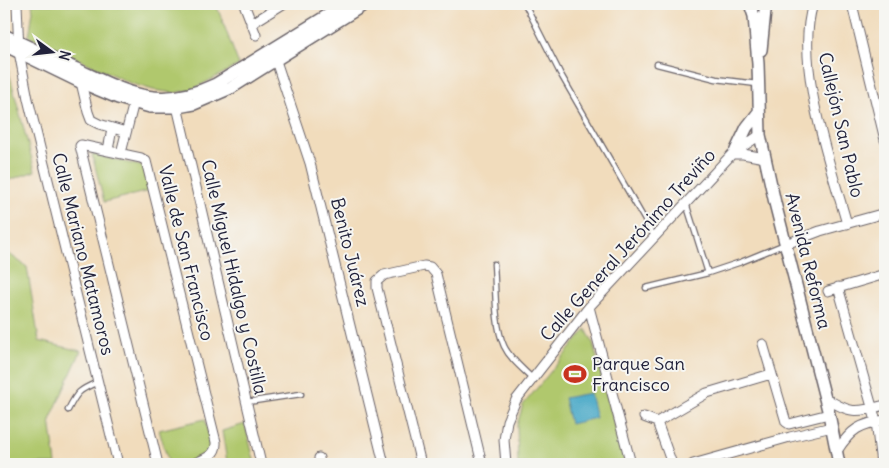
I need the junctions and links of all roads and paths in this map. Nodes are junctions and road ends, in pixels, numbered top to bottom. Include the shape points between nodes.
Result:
1 (17, 4) edge
2 (244, 4) edge
3 (283, 4) edge
4 (346, 4) edge
5 (365, 4) edge
6 (525, 4) edge
7 (660, 4) edge
8 (750, 4) edge
9 (767, 4) edge
10 (813, 4) edge
11 (852, 4) edge
12 (676, 6) dead end
13 (251, 24) junction
14 (4, 35) edge
15 (256, 35) dead end
16 (4, 45) edge
17 (19, 47) junction
18 (274, 55) junction
19 (657, 64) dead end
20 (758, 64) junction
21 (80, 76) junction
22 (758, 84) junction
23 (134, 99) junction
24 (176, 103) junction
25 (758, 113) junction
26 (112, 129) junction
27 (126, 132) junction
28 (760, 135) junction
29 (885, 140) edge
30 (108, 150) junction
31 (734, 152) junction
32 (121, 153) junction
33 (765, 158) junction
34 (686, 203) junction
35 (885, 213) edge
36 (847, 224) junction
37 (655, 238) junction
38 (786, 244) junction
39 (494, 264) dead end
40 (708, 273) junction
41 (885, 274) edge
42 (838, 287) junction
43 (646, 288) dead end
44 (828, 291) dead end
45 (590, 307) junction
46 (763, 344) dead end
47 (771, 374) junction
48 (533, 378) junction
49 (98, 382) junction
50 (301, 394) dead end
51 (824, 397) junction
52 (246, 402) junction
53 (885, 405) edge
54 (873, 408) junction
55 (68, 410) dead end
56 (829, 414) junction
57 (644, 417) dead end
58 (881, 421) edge
59 (658, 422) junction
60 (832, 427) junction
61 (837, 451) junction
62 (118, 464) edge
63 (158, 464) edge
64 (193, 464) edge
65 (261, 464) edge
66 (384, 464) edge
67 (421, 464) edge
68 (482, 464) edge
69 (506, 464) edge
70 (631, 464) edge
71 (672, 464) edge
72 (693, 464) edge
73 (839, 464) edge
74 (881, 464) edge

1 - 17 street, Calle Mariano Matamoros
2 - 13 street
3 - 13 street
4 - 18 street
5 - 18 street
6 - 37 lane via 560,73
7 - 12 lane
8 - 20 street, Avenida Reforma
9 - 20 street, Avenida Reforma
10 - 36 street, Callejón San Pablo via 808,24 808,68
11 - 29 street
13 - 15 street
14 - 17 street
16 - 17 street
17 - 21 street
17 - 49 street, Calle Mariano Matamoros via 28,99
18 - 24 street via 212,97 194,104
18 - 66 street, Benito Juárez via 322,206
19 - 22 lane via 716,79
20 - 22 street, Avenida Reforma
21 - 23 street
21 - 26 street via 91,120
22 - 25 street, Avenida Reforma
23 - 24 street via 150,107
23 - 27 street
24 - 52 street, Calle Miguel Hidalgo y Costilla
25 - 28 street, Avenida Reforma
25 - 31 street
26 - 27 street
26 - 30 street
27 - 32 street
28 - 31 street, Calle General Jerónimo Treviño
28 - 33 street, Avenida Reforma
30 - 32 street, Valle de San Francisco
30 - 63 street, Valle de San Francisco via 80,146
31 - 33 street
31 - 34 street, Calle General Jerónimo Treviño
32 - 64 street, Valle de San Francisco via 146,162 216,442 212,455
33 - 38 street, Avenida Reforma
34 - 37 street, Calle General Jerónimo Treviño
34 - 40 lane
35 - 36 street
36 - 38 street
37 - 45 street, Calle General Jerónimo Treviño
38 - 40 lane
38 - 51 street, Avenida Reforma
39 - 48 lane via 499,326 505,347
40 - 43 lane
41 - 42 street
42 - 44 street
42 - 54 street
45 - 48 street, Calle General Jerónimo Treviño
45 - 70 street
46 - 47 street
47 - 56 street via 786,422 789,424
47 - 59 street via 707,393
48 - 69 street, Calle General Jerónimo Treviño via 516,400 507,421 504,440
49 - 55 lane via 76,394
49 - 62 street, Calle Mariano Matamoros
50 - 52 lane
51 - 54 street via 848,411 862,412
51 - 56 street, Avenida Reforma
52 - 65 street, Calle Miguel Hidalgo y Costilla
53 - 54 street
54 - 58 street
56 - 60 street, Avenida Reforma
57 - 59 street
58 - 61 street via 864,424 850,433
58 - 74 street
59 - 71 street
60 - 61 street, Avenida Reforma
60 - 72 street
61 - 73 street, Avenida Reforma
67 - 68 street via 378,281 384,275 424,266 436,274

